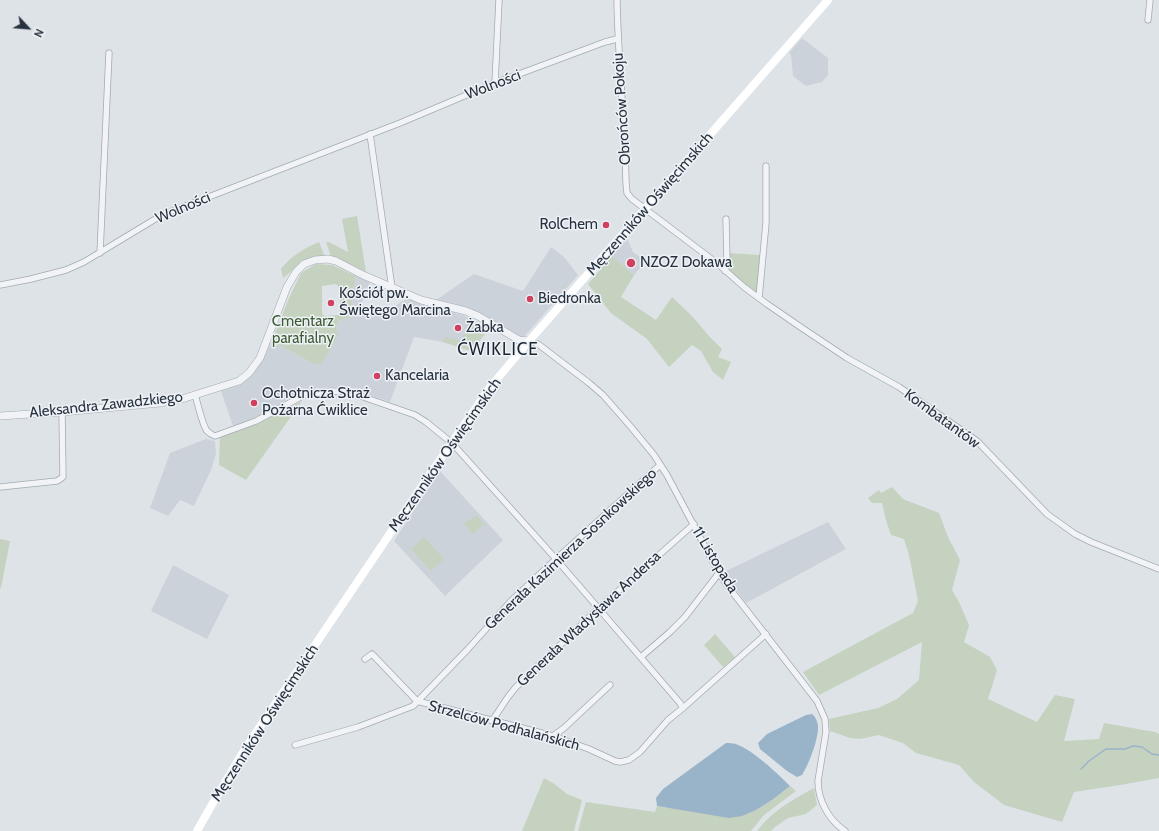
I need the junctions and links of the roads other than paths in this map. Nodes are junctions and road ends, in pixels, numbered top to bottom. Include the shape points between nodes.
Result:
1 (499, 0) edge
2 (617, 0) edge
3 (828, 0) edge
4 (1150, 0) edge
5 (1148, 20) dead end
6 (617, 39) junction
7 (109, 53) dead end
8 (494, 83) junction
9 (370, 134) junction
10 (766, 166) dead end
11 (645, 209) junction
12 (726, 219) dead end
13 (100, 253) junction
14 (725, 271) junction
15 (0, 285) edge
16 (392, 288) junction
17 (759, 298) junction
18 (530, 341) junction
19 (195, 395) junction
20 (62, 412) junction
21 (0, 416) edge
22 (452, 443) junction
23 (660, 465) junction
24 (0, 487) edge
25 (694, 524) junction
26 (556, 559) junction
27 (1159, 569) edge
28 (719, 573) junction
29 (599, 608) junction
30 (766, 634) junction
31 (641, 657) junction
32 (364, 659) dead end
33 (610, 685) dead end
34 (417, 701) junction
35 (683, 708) junction
36 (492, 721) junction
37 (553, 736) junction
38 (295, 745) dead end
39 (197, 831) edge
40 (845, 831) edge

1 - 8 street
2 - 6 street, Obrońców Pokoju
3 - 11 main road, Męczenników Oświęcimskich
4 - 5 street
6 - 8 street, Wolności
6 - 11 street, Obrońców Pokoju via 627,190 629,196
7 - 13 street
8 - 9 street, Wolności
9 - 13 street, Wolności via 162,215
9 - 16 street
10 - 17 street via 766,223
11 - 14 street, Kombatantów
11 - 18 main road, Męczenników Oświęcimskich
12 - 14 street
13 - 15 street, Wolności via 66,270
14 - 17 street, Kombatantów
16 - 18 street, Aleksandra Zawadzkiego via 421,300 466,311 520,340
16 - 19 street, Aleksandra Zawadzkiego via 332,260 315,260 304,264 287,287 260,358 248,373 239,381
17 - 27 street, Kombatantów via 847,358 899,387 977,441 1047,514 1075,534
18 - 22 main road, Męczenników Oświęcimskich via 491,386
18 - 23 street, 11 Listopada via 538,344 603,395
19 - 20 street, Aleksandra Zawadzkiego via 160,403
19 - 22 street via 204,426 216,436 256,421 306,394 331,391 349,392 415,415
20 - 21 street, Aleksandra Zawadzkiego
20 - 24 street via 63,477 57,481
22 - 26 street
22 - 39 main road, Męczenników Oświęcimskich via 249,743
23 - 25 street, 11 Listopada
23 - 26 street, Generała Kazimierza Sosnkowskiego
25 - 28 street, 11 Listopada
25 - 29 street, Generała Władysława Andersa
26 - 29 street
26 - 34 street, Generała Kazimierza Sosnkowskiego via 511,601
28 - 30 street, 11 Listopada
28 - 31 street via 685,617
29 - 31 street
29 - 36 street, Generała Władysława Andersa via 516,686
30 - 35 street, Strzelców Podhalańskich
30 - 40 street, 11 Listopada via 817,700 824,716 826,732 818,789 824,808 833,821
31 - 35 street
32 - 34 street via 372,654
33 - 37 street
34 - 36 street, Strzelców Podhalańskich
34 - 38 street, Strzelców Podhalańskich via 413,706 392,715
35 - 37 street, Strzelców Podhalańskich via 668,720 640,752 625,761 615,761
36 - 37 street, Strzelców Podhalańskich

